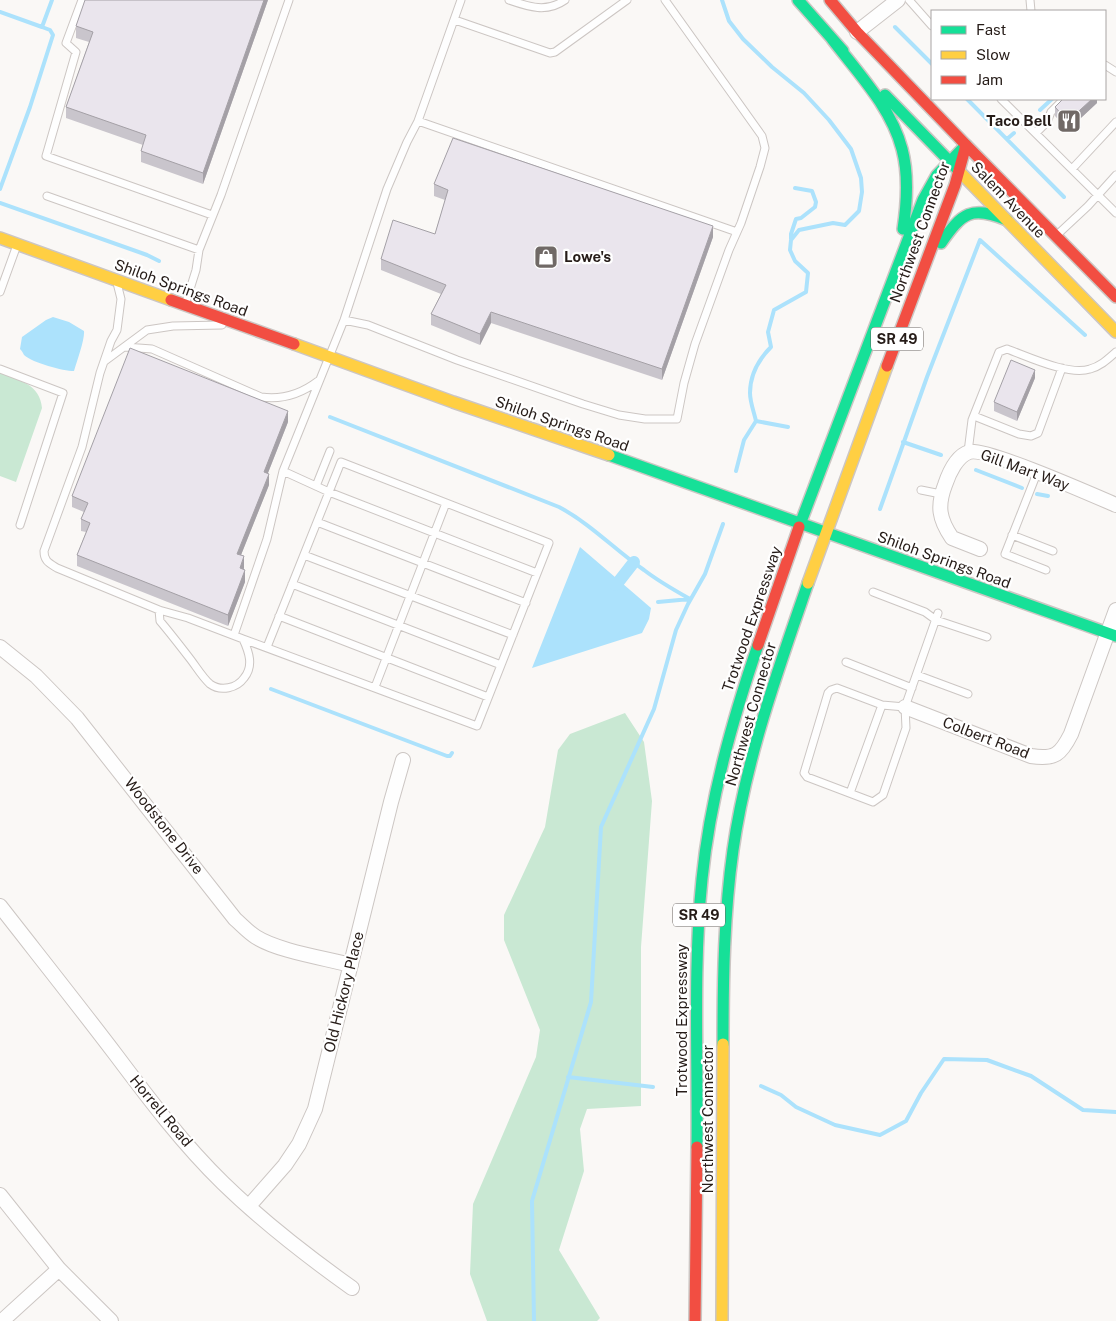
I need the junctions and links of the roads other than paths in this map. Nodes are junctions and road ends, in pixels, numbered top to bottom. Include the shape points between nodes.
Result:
1 (82, 0) edge
2 (289, 0) edge
3 (461, 0) edge
4 (509, 0) edge
5 (565, 0) edge
6 (627, 0) edge
7 (665, 0) edge
8 (798, 0) edge
9 (830, 0) edge
10 (898, 0) edge
11 (909, 0) edge
12 (455, 20) junction
13 (931, 25) edge
14 (857, 32) junction
15 (832, 40) junction
16 (1002, 100) edge
17 (1063, 100) edge
18 (418, 121) junction
19 (1116, 122) edge
20 (1036, 134) junction
21 (966, 145) junction
22 (949, 161) junction
23 (1072, 168) junction
24 (959, 170) junction
25 (1116, 175) edge
26 (1098, 194) junction
27 (46, 196) dead end
28 (1116, 213) edge
29 (212, 215) junction
30 (1007, 220) junction
31 (737, 232) junction
32 (1056, 236) junction
33 (0, 238) edge
34 (17, 244) junction
35 (199, 250) junction
36 (897, 267) junction
37 (924, 267) junction
38 (116, 281) junction
39 (0, 292) edge
40 (1116, 297) edge
41 (185, 306) junction
42 (344, 320) junction
43 (239, 325) junction
44 (1116, 332) edge
45 (125, 347) junction
46 (1116, 352) edge
47 (328, 357) junction
48 (105, 361) junction
49 (1062, 368) junction
50 (0, 369) edge
51 (318, 380) junction
52 (974, 416) junction
53 (330, 451) dead end
54 (968, 452) junction
55 (283, 471) junction
56 (1037, 473) junction
57 (316, 486) junction
58 (921, 490) dead end
59 (329, 492) junction
60 (941, 494) junction
61 (446, 503) junction
62 (1116, 505) edge
63 (317, 522) junction
64 (800, 524) junction
65 (20, 525) dead end
66 (434, 533) junction
67 (826, 533) junction
68 (1012, 535) junction
69 (980, 548) dead end
70 (1053, 551) dead end
71 (304, 555) junction
72 (423, 563) junction
73 (1046, 570) dead end
74 (537, 573) junction
75 (292, 584) junction
76 (873, 592) dead end
77 (410, 596) junction
78 (526, 603) junction
79 (159, 610) junction
80 (1116, 610) edge
81 (279, 616) junction
82 (937, 617) junction
83 (398, 626) junction
84 (234, 635) junction
85 (513, 635) junction
86 (1111, 635) edge
87 (987, 637) dead end
88 (243, 639) junction
89 (267, 646) junction
90 (0, 647) edge
91 (386, 658) junction
92 (846, 662) dead end
93 (501, 665) junction
94 (916, 675) junction
95 (375, 687) junction
96 (912, 688) junction
97 (968, 694) dead end
98 (488, 697) junction
99 (882, 705) junction
100 (905, 707) junction
101 (402, 760) dead end
102 (850, 793) junction
103 (0, 906) edge
104 (351, 965) junction
105 (0, 1195) edge
106 (249, 1206) junction
107 (59, 1269) junction
108 (352, 1288) dead end
109 (2, 1321) edge
110 (111, 1321) edge
111 (695, 1321) edge
112 (722, 1321) edge

1 - 29 lane via 66,43 76,52 46,156
2 - 29 lane
3 - 12 lane
4 - 5 lane via 539,9 556,6
6 - 12 lane via 550,53
7 - 31 lane via 762,136 765,148
8 - 15 main road, Salem Avenue / SR 49
9 - 14 main road, Salem Avenue
10 - 14 street
11 - 13 lane
12 - 18 lane
14 - 21 main road, Salem Avenue
15 - 22 main road, Salem Avenue
15 - 36 main road, SR 49 via 894,127 902,149 906,184
16 - 20 lane
17 - 20 lane
18 - 31 lane
18 - 42 lane via 387,189
19 - 23 lane
20 - 23 lane
21 - 22 main road
21 - 24 main road, Northwest Connector / SR 49
21 - 32 main road, Salem Avenue
22 - 24 main road, Salem Avenue
22 - 36 main road via 923,200
23 - 26 lane
24 - 30 main road, Salem Avenue
24 - 37 main road, Northwest Connector / SR 49
25 - 26 lane
26 - 28 lane
26 - 32 lane
27 - 35 lane
29 - 35 lane
30 - 37 main road via 992,214 969,213 950,230
30 - 44 main road, Salem Avenue
31 - 42 lane via 695,344 678,419 619,415 449,357 368,325
32 - 40 main road, Salem Avenue
33 - 34 main road, Shiloh Springs Road
34 - 38 main road, Shiloh Springs Road
34 - 39 lane
35 - 41 lane
36 - 64 main road, Northwest Connector / SR 49
37 - 67 main road, Northwest Connector / SR 49
38 - 41 main road, Shiloh Springs Road
38 - 48 lane via 121,299 120,318
41 - 43 main road, Shiloh Springs Road
42 - 47 lane
43 - 45 lane via 159,327 147,330
43 - 47 main road, Shiloh Springs Road
45 - 48 lane
45 - 51 lane via 152,349 271,399 290,396
46 - 49 lane via 1103,364 1088,370
47 - 51 lane
47 - 64 main road, Shiloh Springs Road
48 - 79 lane via 82,446 44,558 57,568
49 - 52 lane via 1007,349 999,352
49 - 52 lane via 1038,433 1031,436 1018,434
50 - 65 lane via 63,393
51 - 55 lane
52 - 54 lane
53 - 57 lane
54 - 56 street, Gill Mart Way via 1002,458
54 - 60 street, Gill Mart Way via 956,463
55 - 57 lane
55 - 84 lane via 267,539
56 - 62 street, Gill Mart Way
56 - 68 lane
57 - 59 lane
58 - 60 lane
59 - 61 lane via 341,462
59 - 63 lane
59 - 66 lane
60 - 69 street, Gill Mart Way via 940,514 952,538
61 - 66 lane
61 - 74 lane via 549,543
63 - 71 lane
63 - 72 lane
64 - 67 main road, Shiloh Springs Road
64 - 111 main road, Trotwood Expressway / SR 49 via 743,688 722,764 705,852 698,924 696,1003
66 - 72 lane
66 - 74 lane
67 - 86 main road, Shiloh Springs Road
67 - 112 main road, Northwest Connector / SR 49 via 769,695 748,770 732,856 724,934 722,1014
68 - 70 lane
68 - 73 lane via 1004,554
71 - 75 lane
71 - 77 lane
72 - 77 lane
72 - 78 lane
74 - 78 lane
75 - 81 lane
75 - 83 lane
76 - 82 lane
77 - 83 lane
77 - 85 lane
78 - 85 lane
79 - 84 lane
79 - 88 lane via 160,621 203,677 219,688 235,686 247,676 250,652
80 - 86 street
81 - 89 lane
81 - 91 lane
82 - 87 lane
82 - 94 lane
83 - 91 lane
83 - 93 lane
84 - 88 lane
85 - 93 lane
86 - 100 street, Colbert Road via 1071,734 1063,750 1051,757 1031,756
88 - 89 lane
89 - 95 lane
90 - 104 street, Woodstone Drive via 78,718 245,929 274,946
91 - 95 lane
91 - 98 lane
92 - 96 lane
93 - 98 lane
94 - 96 lane
94 - 97 lane
95 - 98 lane via 477,726
96 - 100 lane
99 - 100 lane
99 - 102 lane
99 - 102 lane via 837,688 828,694 804,773
100 - 102 lane via 906,728 883,795 873,802
101 - 104 street, Old Hickory Place
103 - 106 street, Horrell Road via 156,1107 207,1166
104 - 106 street, Old Hickory Place via 308,1127 285,1165
105 - 107 street
106 - 108 street, Horrell Road via 315,1262
107 - 109 street
107 - 110 street

